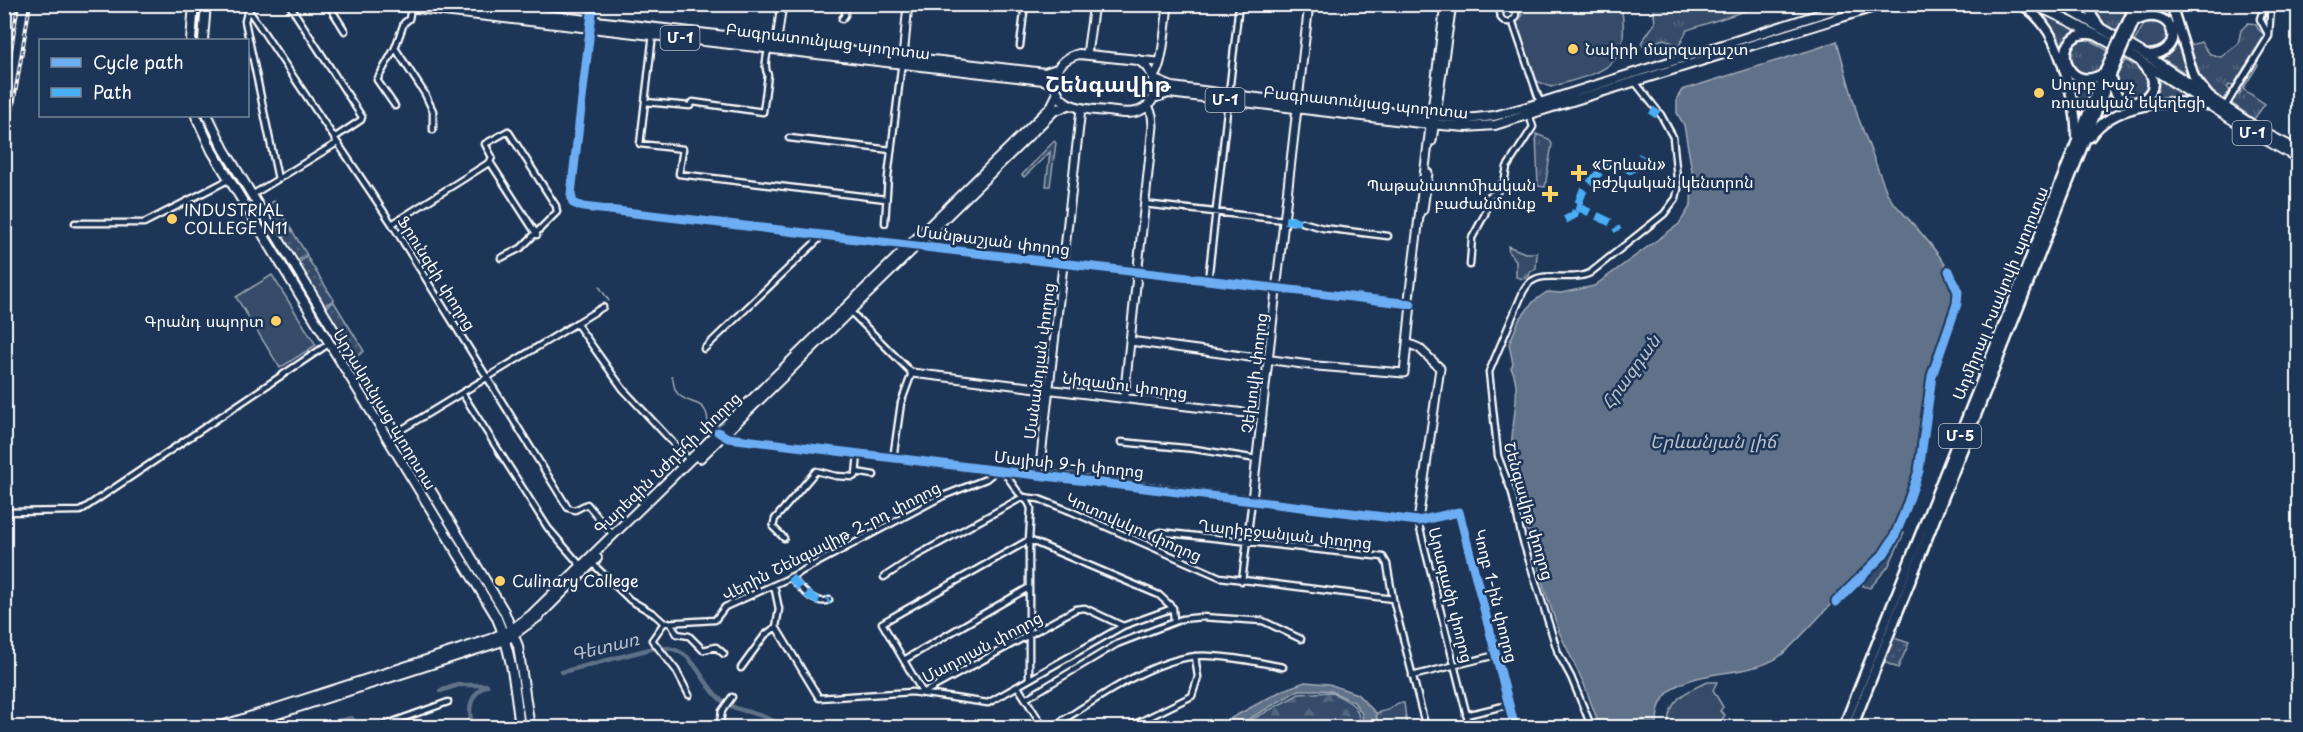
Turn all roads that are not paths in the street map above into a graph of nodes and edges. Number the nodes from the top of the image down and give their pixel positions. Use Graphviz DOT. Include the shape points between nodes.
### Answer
graph roads {
  1 [pos="194,4"];
  2 [pos="206,4"];
  3 [pos="289,4"];
  4 [pos="328,4"];
  5 [pos="382,4"];
  6 [pos="450,4"];
  7 [pos="593,4"];
  8 [pos="782,4"];
  9 [pos="846,4"];
  10 [pos="908,4"];
  11 [pos="1025,4"];
  12 [pos="1094,4"];
  13 [pos="1167,4"];
  14 [pos="1239,4"];
  15 [pos="1310,4"];
  16 [pos="1445,4"];
  17 [pos="1452,4"];
  18 [pos="1852,4"];
  19 [pos="1884,4"];
  20 [pos="2021,4"];
  21 [pos="2031,4"];
  22 [pos="2060,4"];
  23 [pos="2090,4"];
  24 [pos="2130,4"];
  25 [pos="2136,4"];
  26 [pos="2143,4"];
  27 [pos="2171,4"];
  28 [pos="2265,4"];
  29 [pos="2271,4"];
  30 [pos="1510,5"];
  31 [pos="248,7"];
  32 [pos="411,8"];
  33 [pos="1820,15"];
  34 [pos="842,19"];
  35 [pos="1512,20"];
  36 [pos="2131,22"];
  37 [pos="1822,23"];
  38 [pos="591,24"];
  39 [pos="345,31"];
  40 [pos="2098,31"];
  41 [pos="654,34"];
  42 [pos="2269,36"];
  43 [pos="191,39"];
  44 [pos="203,39"];
  45 [pos="248,39"];
  46 [pos="249,44"];
  47 [pos="772,45"];
  48 [pos="1020,46"];
  49 [pos="395,48"];
  50 [pos="1087,54"];
  51 [pos="2145,55"];
  52 [pos="1138,60"];
  53 [pos="902,61"];
  54 [pos="1158,62"];
  55 [pos="2142,64"];
  56 [pos="1057,69"];
  57 [pos="1655,71"];
  58 [pos="2107,74"];
  59 [pos="1154,78"];
  60 [pos="1635,82"];
  61 [pos="1057,89"];
  62 [pos="1228,97"];
  63 [pos="1153,98"];
  64 [pos="2209,101"];
  65 [pos="645,102"];
  66 [pos="1540,102"];
  67 [pos="1298,103"];
  68 [pos="1068,105"];
  69 [pos="1148,105"];
  70 [pos="395,106"];
  71 [pos="2225,107"];
  72 [pos="1081,108"];
  73 [pos="1528,111"];
  74 [pos="1137,112"];
  75 [pos="196,117"];
  76 [pos="208,117"];
  77 [pos="1153,118"];
  78 [pos="1432,120"];
  79 [pos="433,130"];
  80 [pos="789,138"];
  81 [pos="335,140"];
  82 [pos="2078,147"];
  83 [pos="891,150"];
  84 [pos="2298,150"];
  85 [pos="2298,158"];
  86 [pos="490,162"];
  87 [pos="240,174"];
  88 [pos="230,179"];
  89 [pos="278,179"];
  90 [pos="252,195"];
  91 [pos="886,199"];
  92 [pos="1144,204"];
  93 [pos="1215,212"];
  94 [pos="1285,220"];
  95 [pos="1293,221"];
  96 [pos="1302,222"];
  97 [pos="75,223"];
  98 [pos="885,223"];
  99 [pos="392,224"];
  100 [pos="537,234"];
  101 [pos="822,236"];
  102 [pos="1388,236"];
  103 [pos="913,245"];
  104 [pos="501,258"];
  105 [pos="1064,264"];
  106 [pos="1470,265"];
  107 [pos="1137,272"];
  108 [pos="1208,280"];
  109 [pos="1277,289"];
  110 [pos="1411,304"];
  111 [pos="603,307"];
  112 [pos="850,311"];
  113 [pos="576,323"];
  114 [pos="339,338"];
  115 [pos="1130,341"];
  116 [pos="330,343"];
  117 [pos="1407,343"];
  118 [pos="704,349"];
  119 [pos="1269,360"];
  120 [pos="912,373"];
  121 [pos="488,377"];
  122 [pos="1049,390"];
  123 [pos="462,393"];
  124 [pos="1124,398"];
  125 [pos="1262,415"];
  126 [pos="396,433"];
  127 [pos="720,434"];
  128 [pos="1120,442"];
  129 [pos="858,454"];
  130 [pos="893,459"];
  131 [pos="1257,459"];
  132 [pos="690,461"];
  133 [pos="991,470"];
  134 [pos="856,472"];
  135 [pos="1004,472"];
  136 [pos="1039,474"];
  137 [pos="874,475"];
  138 [pos="1023,497"];
  139 [pos="1252,500"];
  140 [pos="442,509"];
  141 [pos="4,512"];
  142 [pos="435,515"];
  143 [pos="1418,521"];
  144 [pos="451,523"];
  145 [pos="442,528"];
  146 [pos="613,535"];
  147 [pos="1154,535"];
  148 [pos="784,538"];
  149 [pos="1029,540"];
  150 [pos="1247,542"];
  151 [pos="592,563"];
  152 [pos="582,566"];
  153 [pos="790,577"];
  154 [pos="884,577"];
  155 [pos="1242,581"];
  156 [pos="774,585"];
  157 [pos="1028,588"];
  158 [pos="1393,599"];
  159 [pos="829,600"];
  160 [pos="1173,608"];
  161 [pos="1174,621"];
  162 [pos="664,623"];
  163 [pos="671,624"];
  164 [pos="1123,626"];
  165 [pos="776,627"];
  166 [pos="513,632"];
  167 [pos="1028,636"];
  168 [pos="505,637"];
  169 [pos="1301,639"];
  170 [pos="724,654"];
  171 [pos="1196,655"];
  172 [pos="1496,655"];
  173 [pos="904,660"];
  174 [pos="1454,666"];
  175 [pos="1283,667"];
  176 [pos="741,668"];
  177 [pos="1412,676"];
  178 [pos="1029,679"];
  179 [pos="1018,687"];
  180 [pos="923,693"];
  181 [pos="689,695"];
  182 [pos="732,698"];
  183 [pos="1027,698"];
  184 [pos="448,702"];
  185 [pos="1508,705"];
  186 [pos="1466,715"];
  187 [pos="238,725"];
  188 [pos="394,725"];
  189 [pos="215,728"];
  190 [pos="376,728"];
  191 [pos="520,728"];
  192 [pos="530,728"];
  193 [pos="718,728"];
  194 [pos="1044,728"];
  195 [pos="1051,728"];
  196 [pos="1127,728"];
  197 [pos="1426,728"];
  198 [pos="1470,728"];
  199 [pos="1515,728"];
  200 [pos="1592,728"];
  201 [pos="1844,728"];
  202 [pos="1852,728"];
  1 -- 43 [label="main road"];
  2 -- 44 [label="main road"];
  3 -- 81 [label="street" via="362,117"];
  4 -- 39 [label="street"];
  5 -- 32 [label="main road, Բագրատունյաց պողոտա / Մ-1"];
  6 -- 38 [label="main road, Բագրատունյաց պողոտա / Մ-1"];
  7 -- 38 [label="street"];
  8 -- 47 [label="street"];
  9 -- 34 [label="street"];
  10 -- 53 [label="street"];
  11 -- 48 [label="street"];
  12 -- 50 [label="street"];
  13 -- 54 [label="street"];
  14 -- 62 [label="street"];
  15 -- 67 [label="street, Չեխովի փողոց"];
  16 -- 78 [label="street"];
  17 -- 78 [label="street"];
  18 -- 33 [label="main road, Բագրատունյաց պողոտա / Մ-1"];
  19 -- 37 [label="main road, Բագրատունյաց պողոտա / Մ-1"];
  20 -- 82 [label="highway" via="2037,17 2053,41 2075,109"];
  21 -- 40 [label="main road, Մ-1"];
  22 -- 40 [label="main road, Մ-1"];
  23 -- 40 [label="highway"];
  24 -- 36 [label="highway"];
  25 -- 36 [label="highway, Ադմիրալ Իսակովի պողոտա / Մ-5"];
  26 -- 36 [label="highway, Ադմիրալ Իսակովի պողոտա / Մ-5"];
  27 -- 64 [label="highway" via="2194,76"];
  28 -- 42 [label="street" via="2260,19"];
  29 -- 42 [label="street"];
  30 -- 35 [label="street" via="1515,11"];
  30 -- 35 [label="street" via="1500,15 1505,21"];
  31 -- 45 [label="street" via="244,21"];
  31 -- 81 [label="street, Ֆրունզեի փողոց"];
  32 -- 38 [label="main road, Բագրատունյաց պողոտա / Մ-1"];
  32 -- 49 [label="street"];
  33 -- 37 [label="main road"];
  33 -- 57 [label="main road, Բագրատունյաց պողոտա / Մ-1"];
  35 -- 66 [label="street"];
  36 -- 51 [label="highway" via="2154,13 2165,18 2172,28 2172,40 2166,49"];
  36 -- 58 [label="highway, Ադմիրալ Իսակովի պողոտա / Մ-5, bridge"];
  37 -- 57 [label="main road, Բագրատունյաց պողոտա / Մ-1"];
  38 -- 41 [label="main road, Բագրատունյաց պողոտա / Մ-1"];
  38 -- 47 [label="main road, Բագրատունյաց պողոտա / Մ-1"];
  38 -- 101 [label="street, Մանթաշյան փողոց" via="573,203 653,217"];
  40 -- 51 [label="main road, Մ-1"];
  40 -- 55 [label="main road, Մ-1"];
  40 -- 58 [label="highway" via="2073,38 2065,60 2079,77"];
  41 -- 47 [label="main road, Բագրատունյաց պողոտա / Մ-1"];
  41 -- 65 [label="street"];
  42 -- 71 [label="street"];
  46 -- 89 [label="street"];
  47 -- 53 [label="main road, Բագրատունյաց պողոտա / Մ-1"];
  47 -- 65 [label="street" via="767,55 763,112 693,102 690,106"];
  49 -- 70 [label="street" via="377,80"];
  49 -- 79 [label="street" via="433,111"];
  50 -- 52 [label="main road"];
  50 -- 56 [label="main road" via="1073,56"];
  51 -- 64 [label="main road, Մ-1"];
  52 -- 54 [label="street"];
  52 -- 59 [label="main road"];
  53 -- 56 [label="main road, Բագրատունյաց պողոտա / Մ-1" via="1045,73"];
  53 -- 61 [label="main road, Բագրատունյաց պողոտա / Մ-1" via="1044,80"];
  53 -- 83 [label="street"];
  54 -- 59 [label="street"];
  55 -- 58 [label="highway" via="2153,82 2149,93 2138,102 2120,99"];
  55 -- 64 [label="main road, Մ-1"];
  56 -- 61 [label="main road"];
  57 -- 60 [label="main road, Բագրատունյաց պողոտա / Մ-1"];
  57 -- 66 [label="main road, Բագրատունյաց պողոտա / Մ-1"];
  58 -- 82 [label="highway, Ադմիրալ Իսակովի պողոտա / Մ-5"];
  59 -- 62 [label="main road, Բագրատունյաց պողոտա / Մ-1" via="1172,87"];
  59 -- 63 [label="main road"];
  60 -- 73 [label="main road, Բագրատունյաց պողոտա / Մ-1"];
  60 -- 200 [label="street, Շենգավիթ փողոց" via="1673,137 1676,198 1664,214 1590,273 1531,281 1489,372 1498,456 1558,653"];
  61 -- 68 [label="main road"];
  61 -- 103 [label="main road, Գարեգին Նժդեհի փողոց" via="1051,107"];
  62 -- 63 [label="main road, Բագրատունյաց պողոտա / Մ-1" via="1169,93"];
  62 -- 67 [label="main road, Բագրատունյաց պողոտա / Մ-1"];
  62 -- 93 [label="street"];
  63 -- 69 [label="main road"];
  64 -- 71 [label="main road, Մ-1"];
  64 -- 82 [label="highway" via="2170,102 2118,114 2097,127"];
  64 -- 85 [label="main road, Մ-1" via="2261,138"];
  65 -- 91 [label="street" via="640,144 683,148 680,174"];
  66 -- 73 [label="main road, Բագրատունյաց պողոտա / Մ-1"];
  67 -- 78 [label="main road, Բագրատունյաց պողոտա / Մ-1"];
  67 -- 94 [label="street, Չեխովի փողոց"];
  68 -- 72 [label="main road"];
  68 -- 103 [label="main road, Գարեգին Նժդեհի փողոց" via="1054,111"];
  69 -- 74 [label="main road"];
  69 -- 77 [label="street"];
  71 -- 84 [label="main road, Մ-1"];
  72 -- 74 [label="main road"];
  72 -- 105 [label="street, Մանանդյան փողոց"];
  73 -- 78 [label="main road, Բագրատունյաց պողոտա / Մ-1" via="1479,119"];
  73 -- 106 [label="street" via="1533,127 1507,167 1504,183 1488,197 1485,214 1473,238"];
  74 -- 77 [label="street"];
  75 -- 88 [label="main road, Արշակունյաց պողոտա"];
  76 -- 87 [label="main road, Արշակունյաց պողոտա"];
  77 -- 92 [label="street"];
  78 -- 110 [label="street"];
  80 -- 83 [label="street"];
  81 -- 89 [label="street"];
  81 -- 99 [label="street, Ֆրունզեի փողոց"];
  82 -- 201 [label="highway, Ադմիրալ Իսակովի պողոտա / Մ-5"];
  82 -- 202 [label="highway, Ադմիրալ Իսակովի պողոտա / Մ-5"];
  83 -- 91 [label="street"];
  86 -- 99 [label="street"];
  86 -- 100 [label="street"];
  86 -- 100 [label="street" via="492,157 485,144 509,132 556,206 557,212"];
  87 -- 88 [label="main road"];
  87 -- 90 [label="main road, Արշակունյաց պողոտա"];
  88 -- 97 [label="street" via="144,223"];
  88 -- 116 [label="main road, Արշակունյաց պողոտա"];
  89 -- 90 [label="street"];
  90 -- 114 [label="main road, Արշակունյաց պողոտա"];
  91 -- 98 [label="street"];
  92 -- 93 [label="street"];
  92 -- 107 [label="street"];
  93 -- 94 [label="street"];
  93 -- 108 [label="street"];
  94 -- 95 [label="street"];
  94 -- 109 [label="street, Չեխովի փողոց"];
  96 -- 102 [label="street"];
  99 -- 121 [label="street, Ֆրունզեի փողոց"];
  100 -- 104 [label="street"];
  101 -- 103 [label="street, Մանթաշյան փողոց"];
  101 -- 118 [label="street"];
  103 -- 105 [label="street, Մանթաշյան փողոց"];
  103 -- 112 [label="main road, Գարեգին Նժդեհի փողոց"];
  103 -- 127 [label="main road, Գարեգին Նժդեհի փողոց"];
  105 -- 107 [label="street, Մանթաշյան փողոց"];
  105 -- 122 [label="street, Մանանդյան փողոց"];
  107 -- 108 [label="street, Մանթաշյան փողոց"];
  107 -- 115 [label="street"];
  108 -- 109 [label="street, Մանթաշյան փողոց"];
  109 -- 110 [label="street, Մանթաշյան փողոց"];
  109 -- 119 [label="street, Չեխովի փողոց"];
  110 -- 117 [label="street"];
  111 -- 113 [label="street"];
  112 -- 120 [label="street"];
  112 -- 127 [label="main road, Գարեգին Նժդեհի փողոց"];
  113 -- 121 [label="street"];
  113 -- 132 [label="street" via="623,389"];
  114 -- 116 [label="main road"];
  114 -- 126 [label="main road, Արշակունյաց պողոտա"];
  115 -- 119 [label="street"];
  115 -- 124 [label="street"];
  116 -- 141 [label="street" via="80,511"];
  116 -- 142 [label="main road, Արշակունյաց պողոտա"];
  117 -- 119 [label="street" via="1402,374"];
  117 -- 143 [label="street, Արագածի փողոց" via="1419,348 1440,368"];
  119 -- 125 [label="street, Չեխովի փողոց"];
  120 -- 122 [label="street, Նիզամու փողոց"];
  120 -- 130 [label="street" via="901,403"];
  121 -- 123 [label="street"];
  121 -- 146 [label="street, Ֆրունզեի փողոց" via="568,508 575,510 587,504"];
  122 -- 124 [label="street, Նիզամու փողոց"];
  122 -- 136 [label="street, Մանանդյան փողոց"];
  123 -- 126 [label="street"];
  123 -- 152 [label="street" via="548,528"];
  124 -- 125 [label="street, Նիզամու փողոց"];
  125 -- 131 [label="street, Չեխովի փողոց"];
  126 -- 140 [label="main road, Արշակունյաց պողոտա"];
  127 -- 129 [label="street, Մայիսի 9-ի փողոց"];
  127 -- 132 [label="main road, Գարեգին Նժդեհի փողոց"];
  127 -- 151 [label="main road, Գարեգին Նժդեհի փողոց"];
  128 -- 131 [label="street"];
  129 -- 130 [label="street, Մայիսի 9-ի փողոց"];
  129 -- 134 [label="street"];
  130 -- 133 [label="street, Մայիսի 9-ի փողոց"];
  131 -- 139 [label="street, Չեխովի փողոց"];
  132 -- 146 [label="main road, Գարեգին Նժդեհի փողոց"];
  133 -- 135 [label="street, Մայիսի 9-ի փողոց"];
  133 -- 153 [label="street, Վերին Շենգավիթ 2-րդ փողոց" via="986,479 943,496"];
  134 -- 137 [label="street"];
  134 -- 148 [label="street" via="853,477 816,471 775,519 773,527"];
  135 -- 136 [label="street, Մայիսի 9-ի փողոց"];
  135 -- 138 [label="street"];
  136 -- 139 [label="street, Մայիսի 9-ի փողոց"];
  138 -- 149 [label="street" via="1031,508"];
  138 -- 154 [label="street"];
  138 -- 155 [label="street, Կոտովսկու փողոց" via="1070,511 1214,575"];
  139 -- 143 [label="street, Մայիսի 9-ի փողոց"];
  139 -- 150 [label="street, Չեխովի փողոց"];
  140 -- 142 [label="main road" via="442,517"];
  140 -- 144 [label="main road, Արշակունյաց պողոտա"];
  142 -- 145 [label="main road, Արշակունյաց պողոտա"];
  143 -- 172 [label="street, Կողբ 1-ին փողոց" via="1459,512"];
  143 -- 174 [label="street, Արագածի փողոց"];
  144 -- 145 [label="main road" via="445,522"];
  144 -- 166 [label="main road, Արշակունյաց պողոտա"];
  145 -- 168 [label="main road, Արշակունյաց պողոտա"];
  146 -- 152 [label="main road, Գարեգին Նժդեհի փողոց"];
  147 -- 150 [label="street, Ղարիբջանյան փողոց" via="1160,532"];
  149 -- 157 [label="street"];
  149 -- 160 [label="street" via="1159,595"];
  149 -- 173 [label="street" via="883,621"];
  150 -- 155 [label="street, Չեխովի փողոց"];
  150 -- 158 [label="street, Ղարիբջանյան փողոց" via="1383,557"];
  151 -- 162 [label="street, Վերին Շենգավիթ 2-րդ փողոց" via="630,600"];
  151 -- 166 [label="main road, Գարեգին Նժդեհի փողոց" via="538,617"];
  152 -- 166 [label="main road, Գարեգին Նժդեհի փողոց"];
  153 -- 156 [label="street, Վերին Շենգավիթ 2-րդ փողոց"];
  153 -- 159 [label="street" via="816,601"];
  155 -- 158 [label="street, Կոտովսկու փողոց"];
  156 -- 163 [label="street, Վերին Շենգավիթ 2-րդ փողոց" via="725,607 715,620"];
  156 -- 165 [label="street" via="779,609"];
  157 -- 167 [label="street"];
  157 -- 173 [label="street"];
  158 -- 177 [label="street, Ղարիբջանյան փողոց"];
  160 -- 161 [label="street"];
  160 -- 164 [label="street"];
  161 -- 169 [label="street" via="1202,617 1263,621"];
  161 -- 183 [label="street" via="1117,644"];
  162 -- 163 [label="street, Վերին Շենգավիթ 2-րդ փողոց"];
  162 -- 181 [label="street" via="652,640 676,670"];
  163 -- 170 [label="street" via="677,634 690,636 703,650 716,647"];
  164 -- 167 [label="street, Մադոյան փողոց" via="1082,608"];
  164 -- 178 [label="street"];
  165 -- 176 [label="street" via="765,635"];
  165 -- 180 [label="street, Մադոյան փողոց" via="819,698"];
  166 -- 168 [label="main road, Գարեգին Նժդեհի փողոց"];
  166 -- 192 [label="main road, Արշակունյաց պողոտա"];
  167 -- 178 [label="street"];
  167 -- 180 [label="street, Մադոյան փողոց"];
  168 -- 187 [label="main road, Գարեգին Նժդեհի փողոց"];
  168 -- 191 [label="main road, Արշակունյաց պողոտա"];
  171 -- 175 [label="street"];
  171 -- 195 [label="street" via="1129,679"];
  171 -- 196 [label="street" via="1198,677 1191,696"];
  172 -- 174 [label="street"];
  172 -- 185 [label="street, Կողբ 1-ին փողոց"];
  173 -- 180 [label="street"];
  174 -- 177 [label="street"];
  174 -- 186 [label="street, Արագածի փողոց"];
  177 -- 197 [label="street, Ղարիբջանյան փողոց"];
  178 -- 179 [label="street"];
  179 -- 180 [label="street" via="988,703"];
  179 -- 183 [label="street"];
  182 -- 193 [label="street" via="722,711"];
  183 -- 194 [label="street"];
  184 -- 188 [label="street"];
  185 -- 186 [label="street"];
  185 -- 199 [label="street, Կողբ 1-ին փողոց"];
  186 -- 198 [label="street, Արագածի փողոց"];
  187 -- 189 [label="main road, Գարեգին Նժդեհի փողոց"];
  188 -- 190 [label="street"];
}
